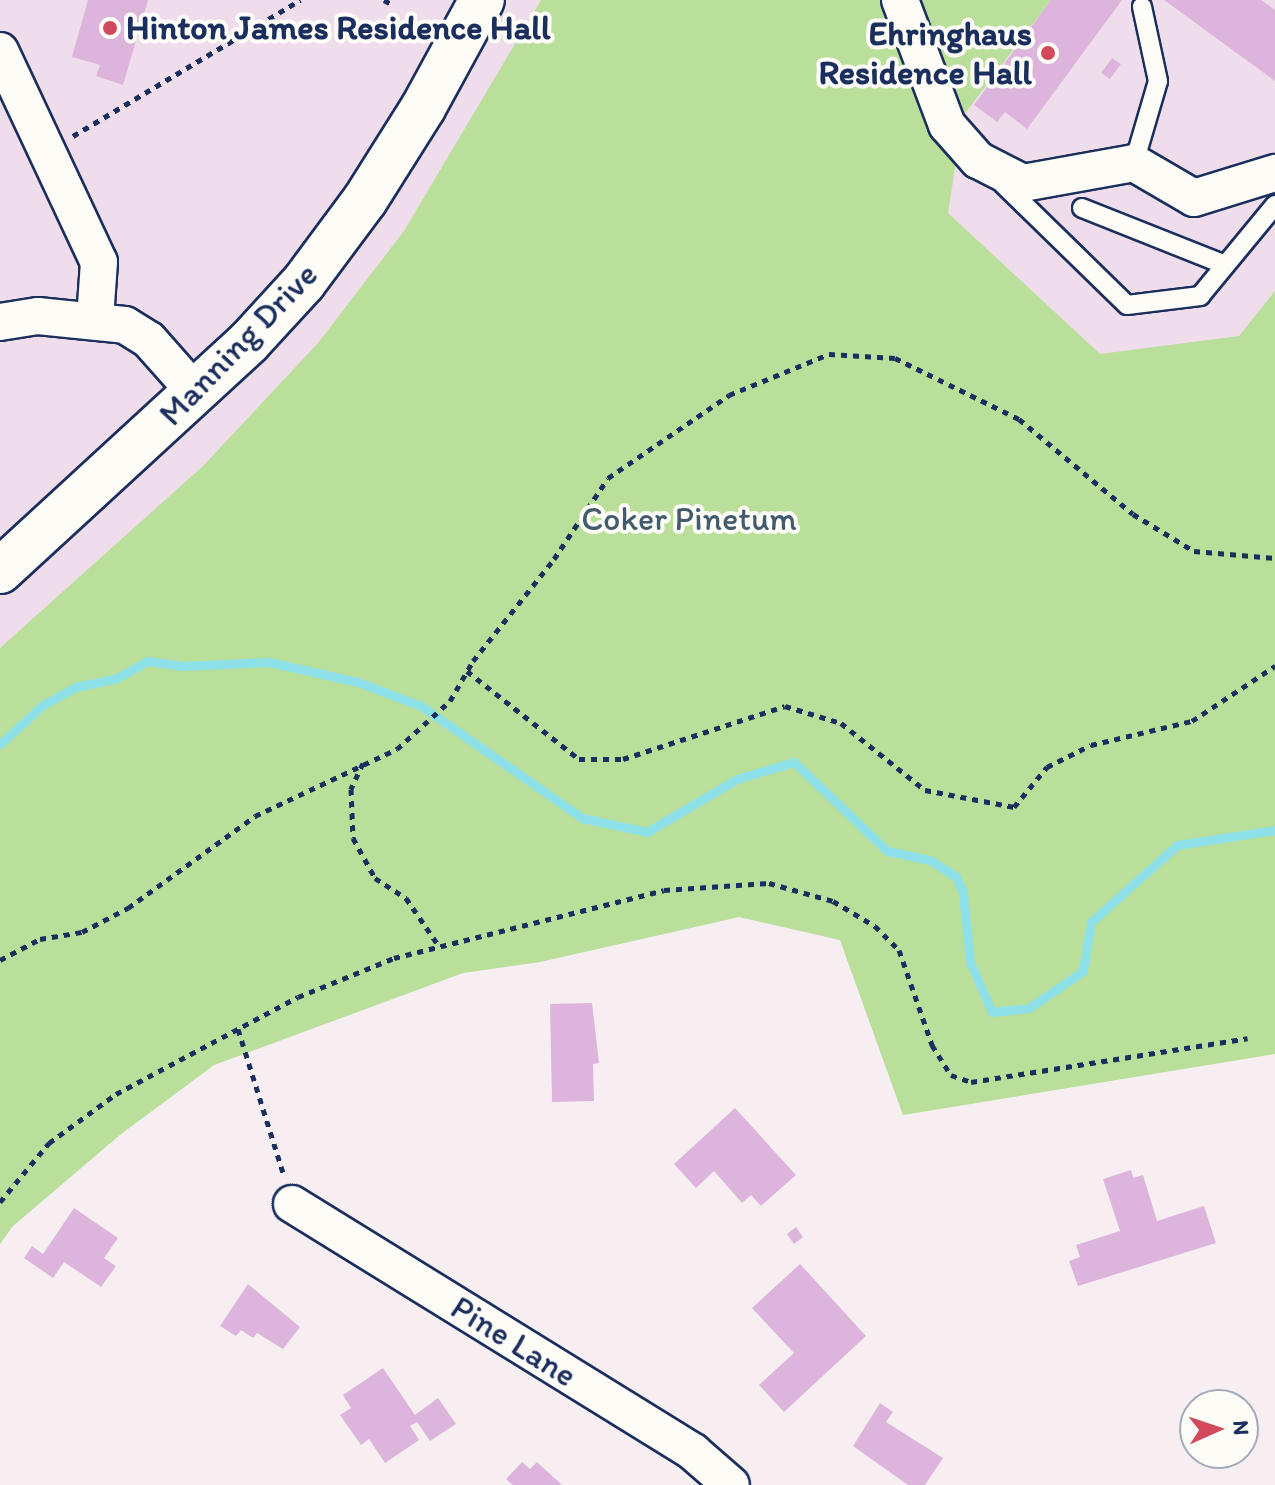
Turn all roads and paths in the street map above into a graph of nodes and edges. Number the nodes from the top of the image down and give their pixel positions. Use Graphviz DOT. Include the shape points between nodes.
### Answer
graph roads {
  1 [pos="300,0"];
  2 [pos="384,0"];
  3 [pos="482,0"];
  4 [pos="900,0"];
  5 [pos="393,5"];
  6 [pos="1142,7"];
  7 [pos="0,51"];
  8 [pos="48,151"];
  9 [pos="978,160"];
  10 [pos="1134,163"];
  11 [pos="1275,173"];
  12 [pos="1275,205"];
  13 [pos="1082,208"];
  14 [pos="1225,265"];
  15 [pos="95,319"];
  16 [pos="0,322"];
  17 [pos="195,392"];
  18 [pos="1275,558"];
  19 [pos="0,571"];
  20 [pos="1275,666"];
  21 [pos="467,671"];
  22 [pos="363,762"];
  23 [pos="439,946"];
  24 [pos="0,960"];
  25 [pos="238,1029"];
  26 [pos="1248,1038"];
  27 [pos="0,1202"];
  28 [pos="292,1204"];
  29 [pos="731,1485"];
  1 -- 8 [label="path"];
  2 -- 5 [label="path"];
  3 -- 17 [label="street, Manning Drive" via="365,200 304,282"];
  4 -- 9 [label="street" via="947,125"];
  6 -- 10 [label="lane" via="1158,81"];
  7 -- 8 [label="street"];
  8 -- 15 [label="street" via="99,262"];
  9 -- 10 [label="street" via="1023,183"];
  9 -- 14 [label="lane" via="1127,305 1200,296"];
  10 -- 11 [label="street" via="1194,198"];
  12 -- 14 [label="lane"];
  13 -- 14 [label="lane"];
  15 -- 16 [label="street" via="38,316"];
  15 -- 17 [label="street" via="125,325 149,340"];
  17 -- 19 [label="street, Manning Drive"];
  18 -- 21 [label="path" via="1194,551 1133,514 1019,419 895,358 829,354 729,395 608,478"];
  20 -- 21 [label="path" via="1192,721 1091,745 1047,767 1014,807 925,790 841,723 785,706 623,759 579,759"];
  21 -- 22 [label="path" via="450,701 397,749"];
  22 -- 23 [label="path" via="351,789 353,838 375,878 406,898"];
  22 -- 24 [label="path" via="255,816 128,908 82,932 40,939"];
  23 -- 25 [label="path" via="298,997"];
  23 -- 26 [label="path" via="664,890 769,883 833,901 875,926 899,950 938,1055 951,1075 971,1082"];
  25 -- 27 [label="path" via="116,1094 49,1143"];
  25 -- 28 [label="path"];
  28 -- 29 [label="street, Pine Lane" via="693,1452"];
}
